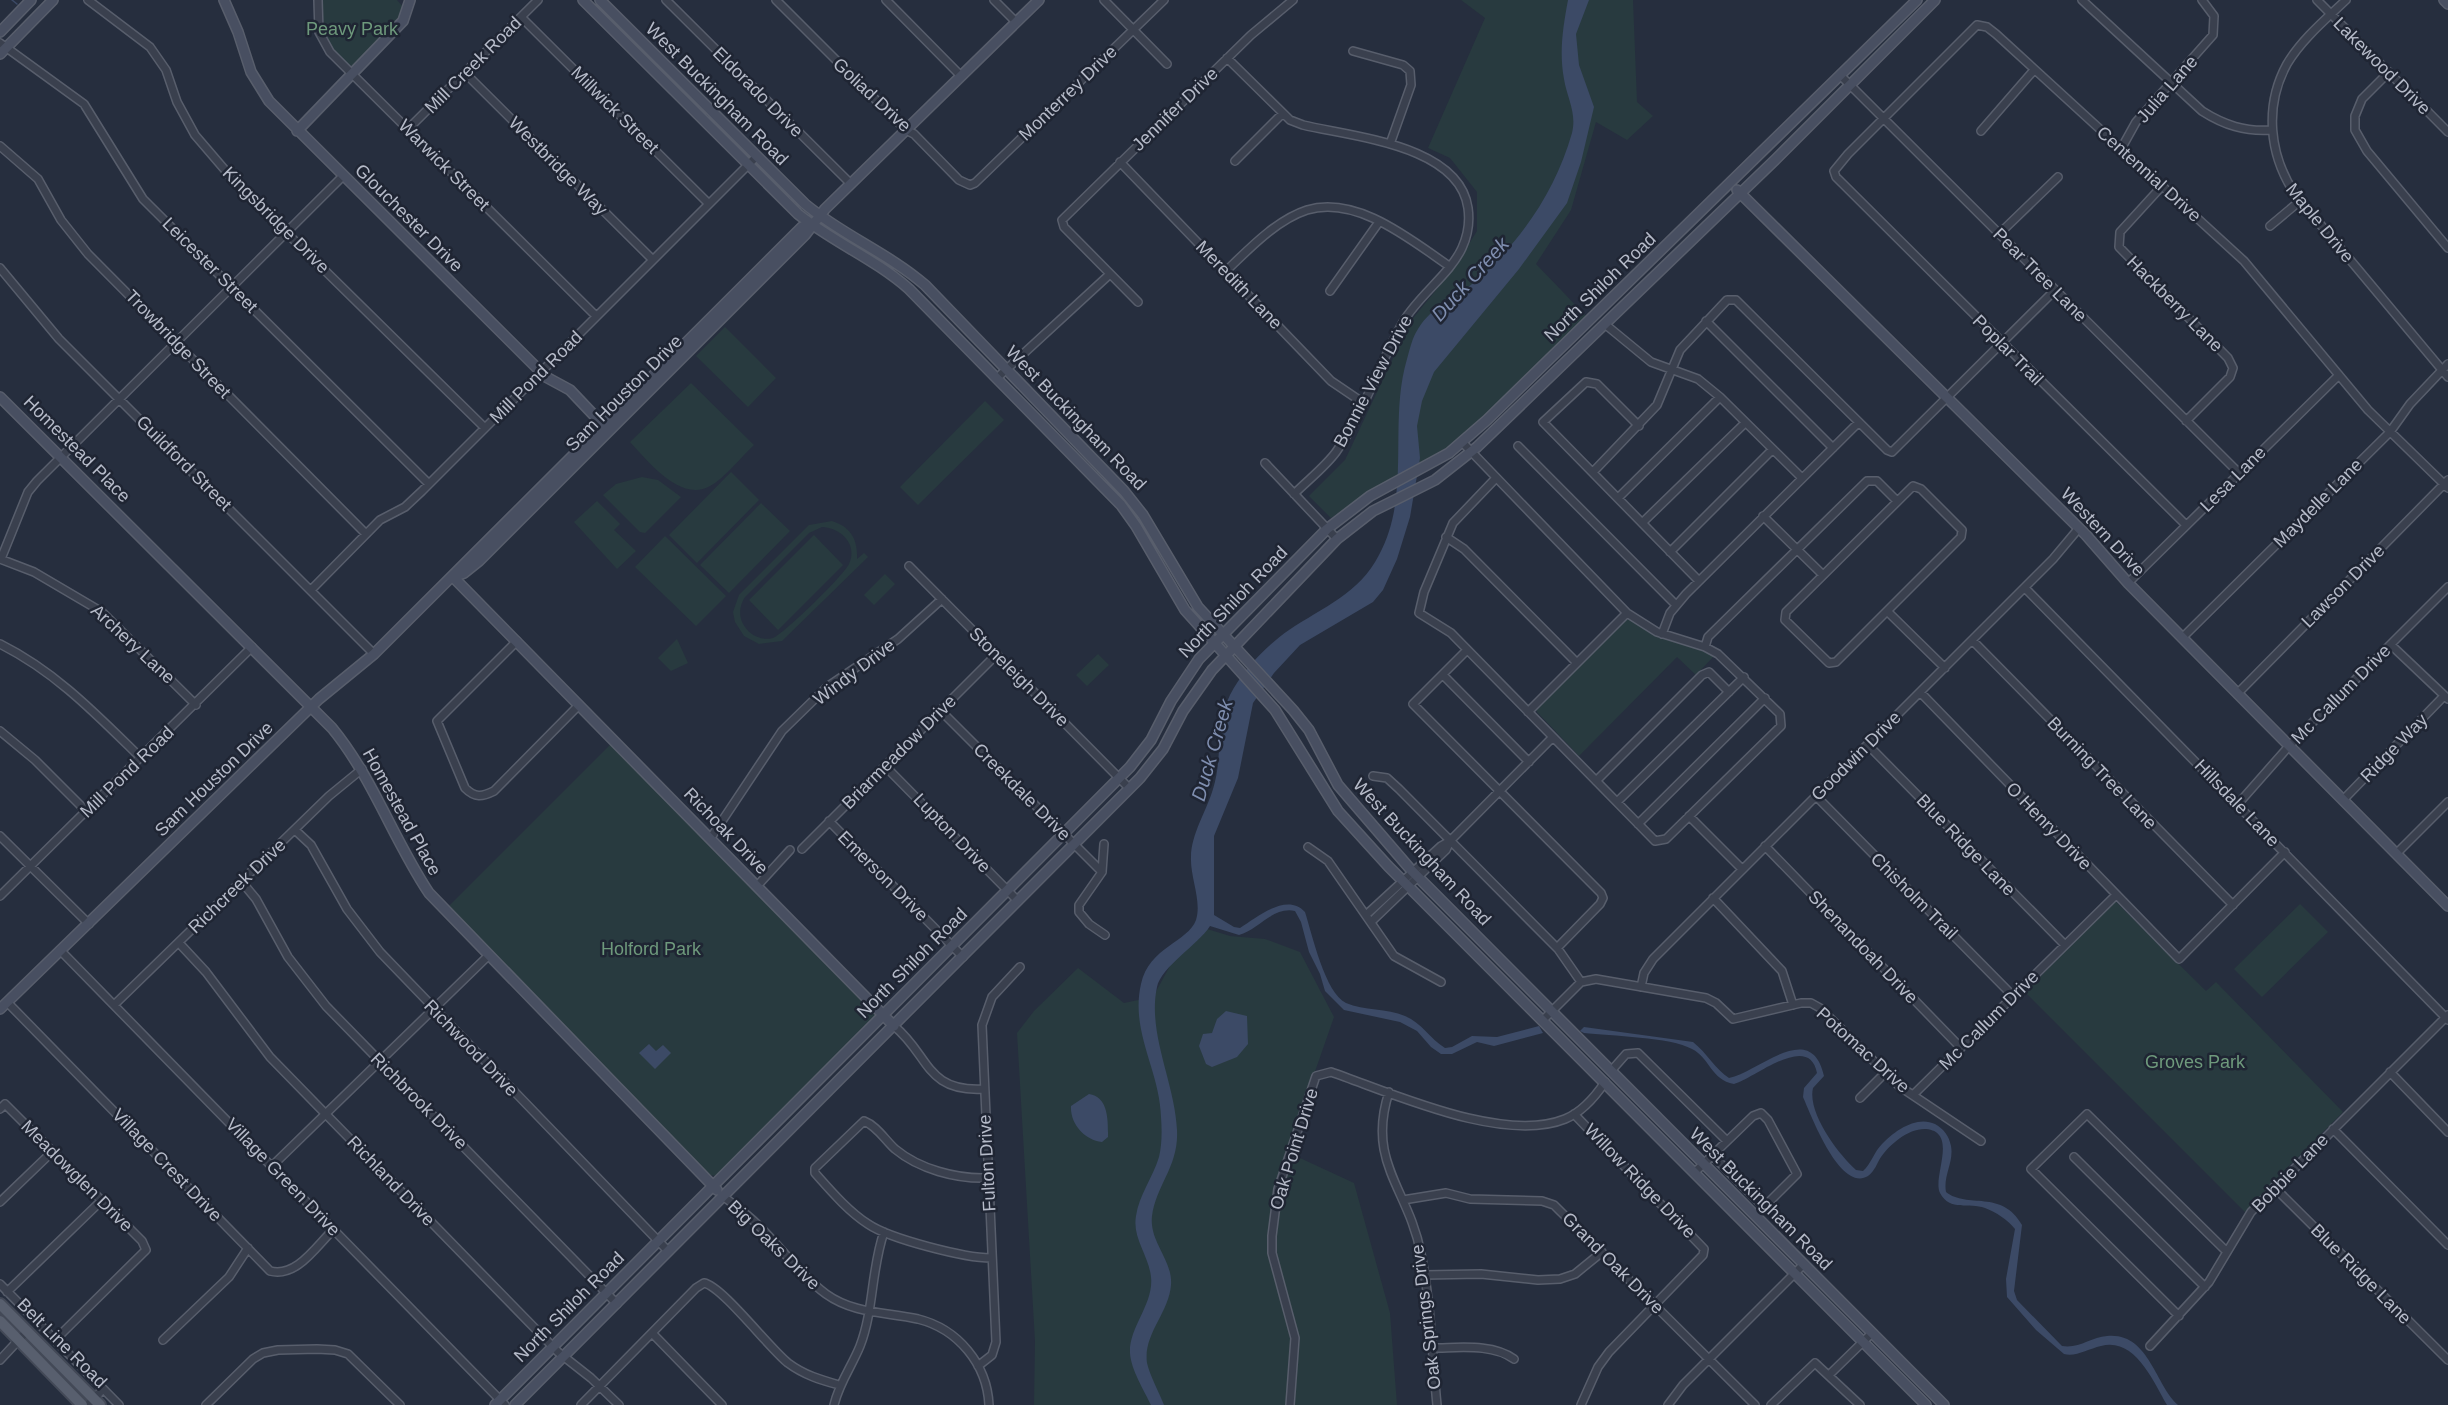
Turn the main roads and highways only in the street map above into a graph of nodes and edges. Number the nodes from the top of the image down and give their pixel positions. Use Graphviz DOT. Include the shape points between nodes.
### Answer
graph roads {
  1 [pos="32,0"];
  2 [pos="53,0"];
  3 [pos="224,0"];
  4 [pos="410,0"];
  5 [pos="583,0"];
  6 [pos="600,0"];
  7 [pos="1040,0"];
  8 [pos="1917,0"];
  9 [pos="1935,0"];
  10 [pos="2444,0"];
  11 [pos="2448,4"];
  12 [pos="0,32"];
  13 [pos="2,48"];
  14 [pos="297,131"];
  15 [pos="1731,184"];
  16 [pos="1741,193"];
  17 [pos="819,215"];
  18 [pos="1696,218"];
  19 [pos="811,224"];
  20 [pos="1705,228"];
  21 [pos="883,253"];
  22 [pos="875,262"];
  23 [pos="940,300"];
  24 [pos="931,309"];
  25 [pos="1596,314"];
  26 [pos="1606,325"];
  27 [pos="0,397"];
  28 [pos="606,428"];
  29 [pos="1090,455"];
  30 [pos="1082,464"];
  31 [pos="1426,468"];
  32 [pos="1435,480"];
  33 [pos="1168,558"];
  34 [pos="1157,563"];
  35 [pos="453,577"];
  36 [pos="1221,634"];
  37 [pos="1214,643"];
  38 [pos="1233,646"];
  39 [pos="1225,655"];
  40 [pos="312,706"];
  41 [pos="2448,906"];
  42 [pos="0,1009"];
  43 [pos="883,1015"];
  44 [pos="894,1026"];
  45 [pos="1611,1071"];
  46 [pos="1605,1082"];
  47 [pos="808,1090"];
  48 [pos="818,1100"];
  49 [pos="713,1185"];
  50 [pos="723,1196"];
  51 [pos="0,1304"];
  52 [pos="0,1321"];
  53 [pos="94,1403"];
  54 [pos="500,1403"];
  55 [pos="82,1405"];
  56 [pos="515,1405"];
  57 [pos="1926,1405"];
  58 [pos="1944,1405"];
  1 -- 12 [label="main road"];
  2 -- 13 [label="main road"];
  3 -- 14 [label="main road, Glouchester Drive" via="250,72 269,101"];
  4 -- 14 [label="main road" via="402,21"];
  5 -- 19 [label="main road, West Buckingham Road"];
  6 -- 17 [label="main road, West Buckingham Road"];
  7 -- 17 [label="main road, Sam Houston Drive"];
  8 -- 15 [label="main road, North Shiloh Road"];
  9 -- 16 [label="main road, North Shiloh Road"];
  10 -- 11 [label="main road"];
  14 -- 28 [label="main road, Glouchester Drive" via="541,371 570,390"];
  15 -- 16 [label="main road, Western Drive"];
  15 -- 18 [label="main road, North Shiloh Road"];
  16 -- 20 [label="main road, North Shiloh Road"];
  16 -- 41 [label="main road, Western Drive" via="2079,528 2128,583"];
  17 -- 19 [label="main road, Sam Houston Drive"];
  17 -- 21 [label="main road, West Buckingham Road"];
  18 -- 20 [label="main road"];
  18 -- 25 [label="main road, North Shiloh Road"];
  19 -- 22 [label="main road, West Buckingham Road"];
  19 -- 28 [label="main road, Sam Houston Drive" via="802,227"];
  20 -- 26 [label="main road, North Shiloh Road"];
  21 -- 22 [label="main road"];
  21 -- 23 [label="main road, West Buckingham Road"];
  22 -- 24 [label="main road, West Buckingham Road"];
  23 -- 24 [label="main road"];
  23 -- 29 [label="main road, West Buckingham Road"];
  24 -- 30 [label="main road, West Buckingham Road"];
  25 -- 26 [label="main road"];
  25 -- 31 [label="main road, North Shiloh Road" via="1462,442"];
  26 -- 32 [label="main road, North Shiloh Road" via="1471,452"];
  27 -- 40 [label="main road, Homestead Place"];
  28 -- 35 [label="main road, Sam Houston Drive"];
  29 -- 30 [label="main road"];
  29 -- 33 [label="main road, West Buckingham Road" via="1134,502"];
  30 -- 34 [label="main road, West Buckingham Road" via="1121,505"];
  31 -- 32 [label="main road"];
  31 -- 36 [label="main road, North Shiloh Road" via="1370,496 1327,529"];
  32 -- 38 [label="main road, North Shiloh Road" via="1379,508 1337,539"];
  33 -- 34 [label="main road"];
  33 -- 36 [label="main road, West Buckingham Road" via="1198,607"];
  34 -- 37 [label="main road, West Buckingham Road" via="1180,602"];
  35 -- 40 [label="main road, Sam Houston Drive" via="374,654"];
  35 -- 43 [label="main road, Richoak Drive"];
  36 -- 37 [label="main road, North Shiloh Road"];
  36 -- 38 [label="main road, West Buckingham Road"];
  37 -- 39 [label="main road, West Buckingham Road"];
  37 -- 43 [label="main road, North Shiloh Road" via="1190,671 1142,753"];
  38 -- 39 [label="main road, North Shiloh Road"];
  38 -- 45 [label="main road, West Buckingham Road" via="1309,730 1338,785 1415,875"];
  39 -- 44 [label="main road, North Shiloh Road" via="1203,681 1152,763"];
  39 -- 46 [label="main road, West Buckingham Road" via="1292,732 1338,811"];
  40 -- 42 [label="main road, Sam Houston Drive"];
  40 -- 49 [label="main road, Homestead Place" via="362,769 407,859 429,893"];
  43 -- 44 [label="main road, Richoak Drive"];
  43 -- 47 [label="main road, North Shiloh Road"];
  44 -- 48 [label="main road, North Shiloh Road"];
  45 -- 46 [label="main road"];
  45 -- 58 [label="main road, West Buckingham Road"];
  46 -- 57 [label="main road, West Buckingham Road"];
  47 -- 48 [label="main road"];
  47 -- 49 [label="main road, North Shiloh Road"];
  48 -- 50 [label="main road, North Shiloh Road"];
  49 -- 50 [label="main road, Homestead Place"];
  49 -- 54 [label="main road, North Shiloh Road"];
  50 -- 56 [label="main road, North Shiloh Road"];
  51 -- 53 [label="main road, Belt Line Road"];
  52 -- 55 [label="main road, Belt Line Road"];
}
